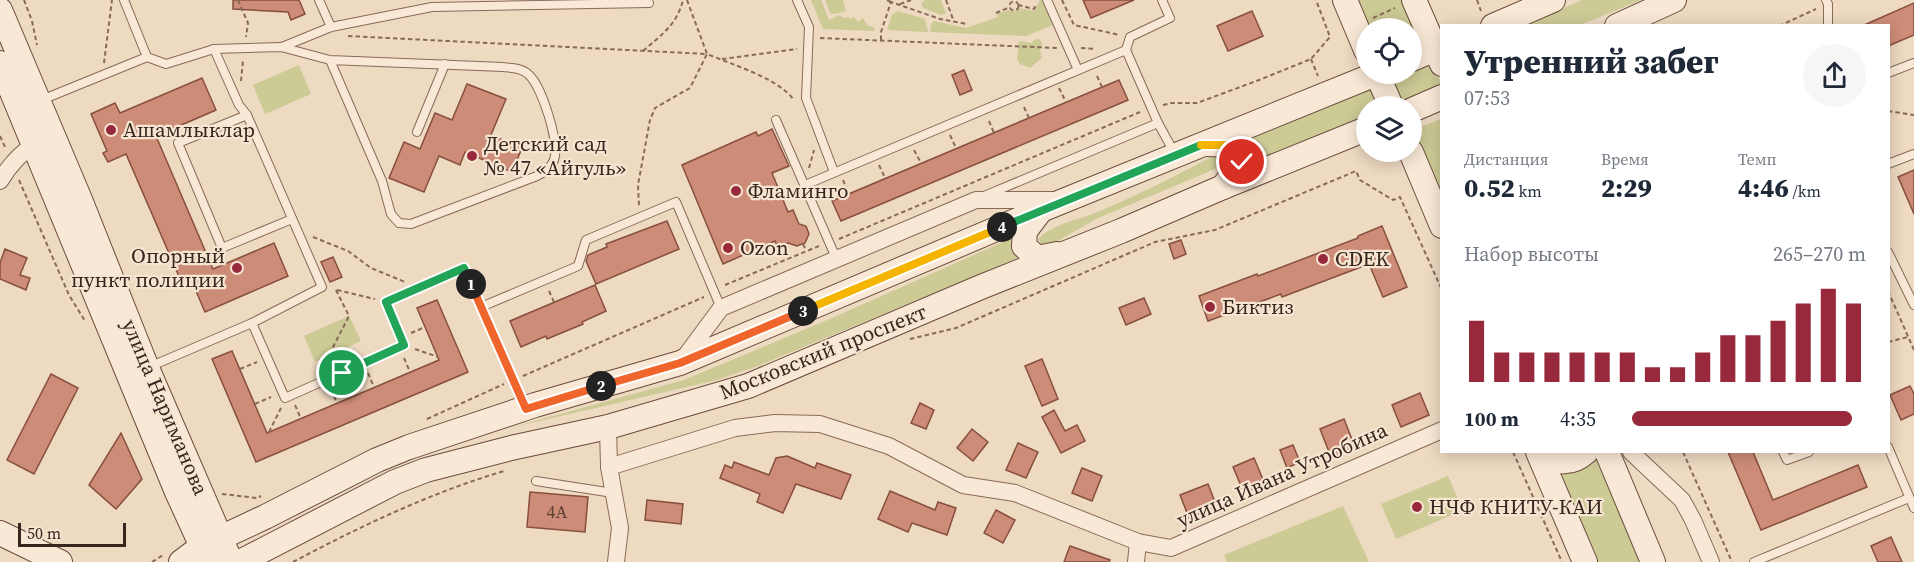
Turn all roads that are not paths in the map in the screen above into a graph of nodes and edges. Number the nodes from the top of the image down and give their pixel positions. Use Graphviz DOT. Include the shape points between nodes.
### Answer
graph roads {
  1 [pos="124,0"];
  2 [pos="319,0"];
  3 [pos="797,0"];
  4 [pos="1047,0"];
  5 [pos="1162,0"];
  6 [pos="1344,0"];
  7 [pos="1552,0"];
  8 [pos="1674,0"];
  9 [pos="1827,2"];
  10 [pos="649,3"];
  11 [pos="1408,3"];
  12 [pos="0,10"];
  13 [pos="1498,24"];
  14 [pos="1621,24"];
  15 [pos="1828,24"];
  16 [pos="331,27"];
  17 [pos="1356,27"];
  18 [pos="281,47"];
  19 [pos="214,49"];
  20 [pos="1126,50"];
  21 [pos="1439,53"];
  22 [pos="147,57"];
  23 [pos="1422,57"];
  24 [pos="330,60"];
  25 [pos="0,63"];
  26 [pos="1914,63"];
  27 [pos="445,64"];
  28 [pos="1078,70"];
  29 [pos="1890,72"];
  30 [pos="1356,82"];
  31 [pos="1440,98"];
  32 [pos="39,101"];
  33 [pos="1422,106"];
  34 [pos="247,115"];
  35 [pos="776,120"];
  36 [pos="1158,123"];
  37 [pos="417,132"];
  38 [pos="1356,133"];
  39 [pos="1205,144"];
  40 [pos="34,145"];
  41 [pos="1914,153"];
  42 [pos="1176,156"];
  43 [pos="1415,162"];
  44 [pos="1890,163"];
  45 [pos="834,172"];
  46 [pos="0,181"];
  47 [pos="805,185"];
  48 [pos="1223,187"];
  49 [pos="1072,199"];
  50 [pos="976,200"];
  51 [pos="1041,210"];
  52 [pos="292,219"];
  53 [pos="1440,221"];
  54 [pos="1074,250"];
  55 [pos="1890,256"];
  56 [pos="836,258"];
  57 [pos="1914,305"];
  58 [pos="482,307"];
  59 [pos="721,308"];
  60 [pos="252,323"];
  61 [pos="680,363"];
  62 [pos="147,368"];
  63 [pos="526,409"];
  64 [pos="608,427"];
  65 [pos="1440,430"];
  66 [pos="1890,452"];
  67 [pos="1538,453"];
  68 [pos="1544,453"];
  69 [pos="1584,453"];
  70 [pos="1607,453"];
  71 [pos="1632,453"];
  72 [pos="1784,453"];
  73 [pos="1806,453"];
  74 [pos="609,467"];
  75 [pos="536,481"];
  76 [pos="613,493"];
  77 [pos="1909,498"];
  78 [pos="1914,508"];
  79 [pos="0,533"];
  80 [pos="1138,542"];
  81 [pos="210,549"];
  82 [pos="60,562"];
  83 [pos="181,562"];
  84 [pos="232,562"];
  85 [pos="240,562"];
  86 [pos="616,562"];
  87 [pos="1136,562"];
  88 [pos="1585,562"];
  89 [pos="1653,562"];
  90 [pos="1711,562"];
  91 [pos="1754,562"];
  1 -- 22 [label="lane"];
  2 -- 16 [label="lane"];
  3 -- 45 [label="lane" via="809,27 806,98"];
  4 -- 28 [label="lane"];
  5 -- 20 [label="lane" via="1170,18 1130,37"];
  6 -- 17 [label="main road"];
  7 -- 13 [label="main road"];
  8 -- 14 [label="main road"];
  9 -- 15 [label="lane"];
  10 -- 16 [label="lane" via="432,7"];
  11 -- 21 [label="main road"];
  12 -- 32 [label="main road, улица Нариманова"];
  16 -- 18 [label="lane"];
  18 -- 19 [label="lane"];
  18 -- 24 [label="lane"];
  19 -- 22 [label="lane" via="166,64"];
  19 -- 34 [label="lane"];
  20 -- 28 [label="lane"];
  20 -- 36 [label="lane"];
  21 -- 23 [label="main road"];
  22 -- 32 [label="lane"];
  24 -- 27 [label="lane"];
  24 -- 27 [label="lane" via="382,181 392,214 405,225 537,176 550,167 555,154 549,115 528,73 517,68"];
  25 -- 40 [label="main road, улица Нариманова"];
  26 -- 29 [label="lane"];
  27 -- 37 [label="lane"];
  28 -- 45 [label="lane"];
  30 -- 39 [label="main road, Московский проспект"];
  31 -- 33 [label="main road"];
  32 -- 62 [label="main road, улица Нариманова"];
  34 -- 52 [label="lane"];
  34 -- 52 [label="lane" via="178,143 222,248"];
  35 -- 47 [label="lane"];
  36 -- 42 [label="lane"];
  36 -- 50 [label="lane"];
  38 -- 48 [label="main road, Московский проспект"];
  39 -- 42 [label="main road, Московский проспект"];
  39 -- 48 [label="main road" via="1233,145 1243,153 1242,162"];
  40 -- 46 [label="street" via="24,151"];
  40 -- 81 [label="main road, улица Нариманова"];
  41 -- 44 [label="lane"];
  42 -- 49 [label="main road, Московский проспект"];
  43 -- 53 [label="main road"];
  45 -- 47 [label="lane"];
  47 -- 56 [label="lane"];
  48 -- 54 [label="main road, Московский проспект"];
  49 -- 50 [label="street"];
  49 -- 51 [label="main road, Московский проспект"];
  50 -- 56 [label="street"];
  51 -- 54 [label="main road" via="1025,231 1023,246 1038,258"];
  51 -- 61 [label="main road, Московский проспект"];
  52 -- 60 [label="lane" via="322,287"];
  54 -- 64 [label="main road, Московский проспект" via="748,386"];
  55 -- 57 [label="lane"];
  56 -- 59 [label="street"];
  58 -- 59 [label="lane" via="578,266 586,240 676,202"];
  58 -- 60 [label="lane" via="464,268 386,302 401,343 342,373 284,395"];
  58 -- 63 [label="lane"];
  59 -- 61 [label="street"];
  60 -- 62 [label="lane"];
  61 -- 63 [label="main road, Московский проспект"];
  62 -- 81 [label="main road, улица Нариманова"];
  63 -- 81 [label="main road, Московский проспект" via="377,460"];
  64 -- 74 [label="street"];
  64 -- 85 [label="main road, Московский проспект" via="426,470"];
  65 -- 80 [label="street, улица Ивана Утробина" via="1171,548"];
  66 -- 77 [label="lane"];
  67 -- 88 [label="main road"];
  68 -- 69 [label="main road" via="1561,462"];
  70 -- 89 [label="main road"];
  71 -- 90 [label="street" via="1682,500"];
  72 -- 73 [label="lane" via="1787,460"];
  74 -- 76 [label="street"];
  74 -- 80 [label="street, улица Ивана Утробина" via="735,428 775,423 820,424 889,446 963,485 1015,493"];
  75 -- 76 [label="lane"];
  76 -- 86 [label="street" via="620,528"];
  77 -- 78 [label="lane"];
  77 -- 91 [label="lane"];
  79 -- 82 [label="main road"];
  80 -- 87 [label="street"];
  81 -- 83 [label="main road, Московский проспект"];
  81 -- 84 [label="main road"];
}
